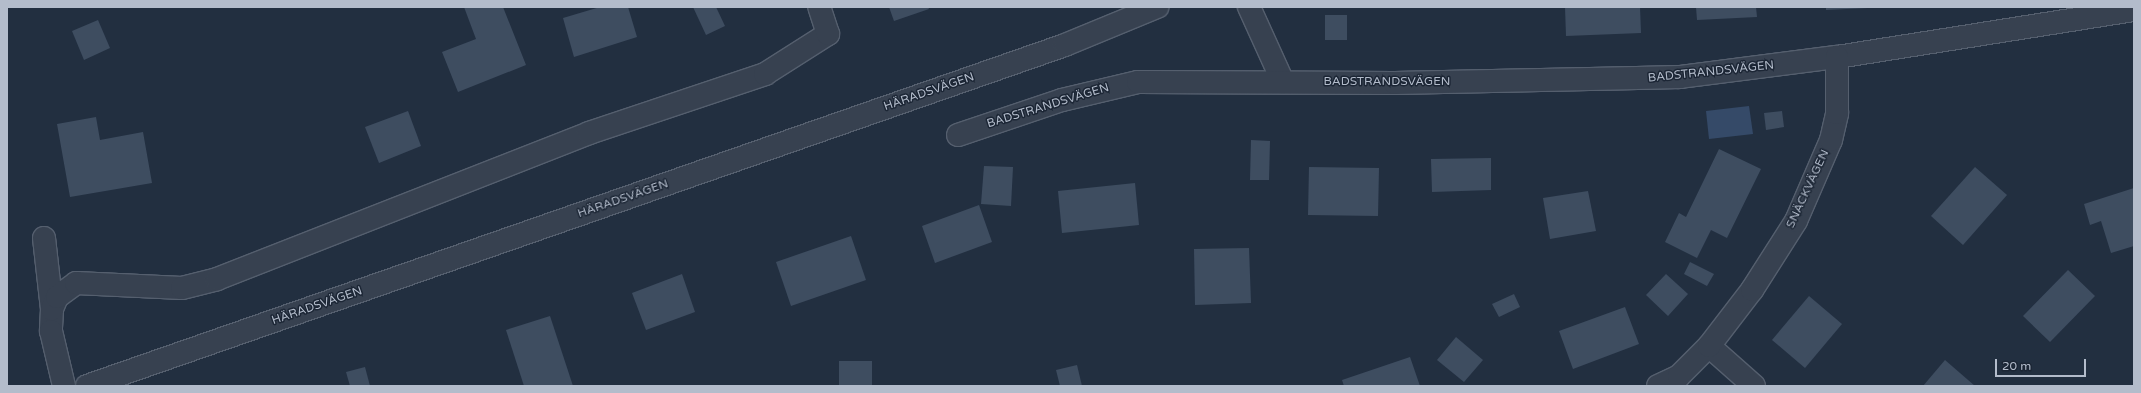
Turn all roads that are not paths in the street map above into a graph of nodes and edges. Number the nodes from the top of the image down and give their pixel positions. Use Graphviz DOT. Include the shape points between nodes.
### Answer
graph roads {
  1 [pos="819,7"];
  2 [pos="1157,7"];
  3 [pos="1249,7"];
  4 [pos="2134,10"];
  5 [pos="1837,57"];
  6 [pos="1283,82"];
  7 [pos="958,135"];
  8 [pos="44,238"];
  9 [pos="52,309"];
  10 [pos="1709,346"];
  11 [pos="64,386"];
  12 [pos="87,386"];
  13 [pos="1658,386"];
  14 [pos="1754,386"];
  1 -- 9 [label="street" via="828,34 765,74 589,133 217,279 182,288 76,283 65,288"];
  2 -- 12 [label="street, HÄRADSVÄGEN" via="1057,48"];
  3 -- 6 [label="street"];
  4 -- 5 [label="street, BADSTRANDSVÄGEN"];
  5 -- 6 [label="street, BADSTRANDSVÄGEN" via="1680,77"];
  5 -- 10 [label="street, SNÄCKVÄGEN" via="1836,113 1818,174 1796,221 1756,284"];
  6 -- 7 [label="street, BADSTRANDSVÄGEN" via="1138,82 1062,100"];
  8 -- 9 [label="street"];
  9 -- 11 [label="street" via="50,331"];
  10 -- 13 [label="street, SNÄCKVÄGEN" via="1679,376"];
  10 -- 14 [label="street"];
}
